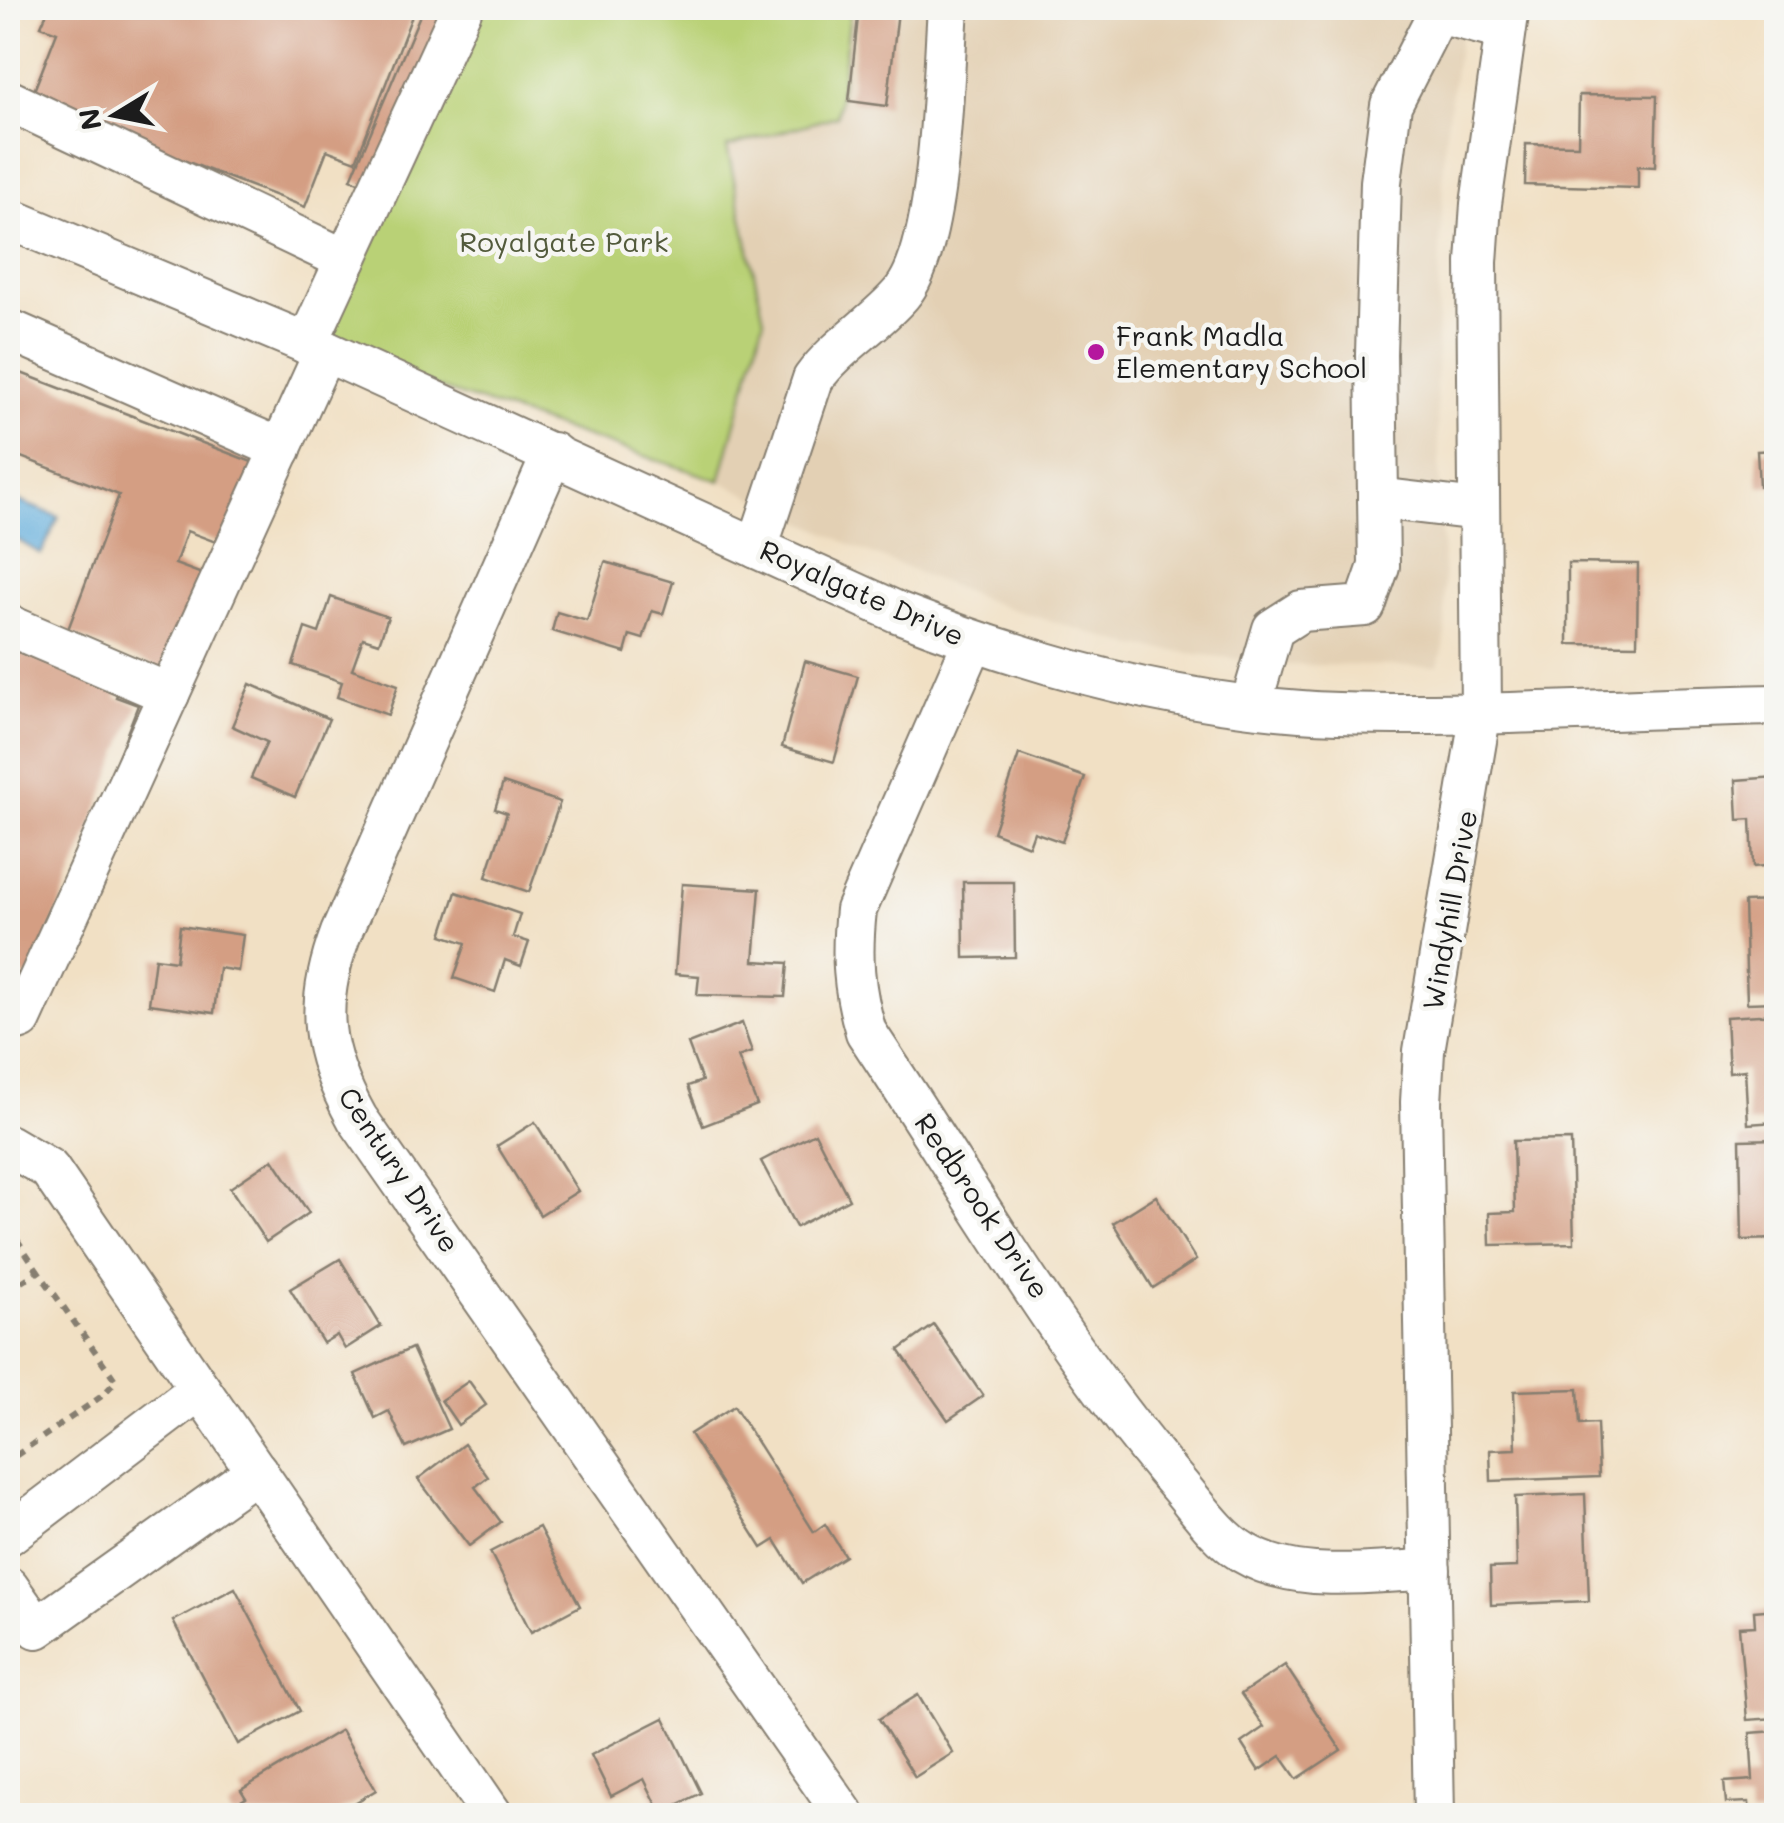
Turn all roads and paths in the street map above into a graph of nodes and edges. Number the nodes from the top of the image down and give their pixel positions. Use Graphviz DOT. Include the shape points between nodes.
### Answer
graph roads {
  1 [pos="462,8"];
  2 [pos="948,8"];
  3 [pos="1437,10"];
  4 [pos="1506,19"];
  5 [pos="8,100"];
  6 [pos="8,218"];
  7 [pos="346,260"];
  8 [pos="8,329"];
  9 [pos="316,348"];
  10 [pos="280,449"];
  11 [pos="553,453"];
  12 [pos="1378,498"];
  13 [pos="1478,510"];
  14 [pos="757,548"];
  15 [pos="8,624"];
  16 [pos="973,642"];
  17 [pos="168,694"];
  18 [pos="1251,704"];
  19 [pos="1776,705"];
  20 [pos="1481,712"];
  21 [pos="8,1023"];
  22 [pos="8,1145"];
  23 [pos="8,1226"];
  24 [pos="38,1271"];
  25 [pos="8,1291"];
  26 [pos="200,1389"];
  27 [pos="8,1461"];
  28 [pos="257,1471"];
  29 [pos="8,1535"];
  30 [pos="1430,1570"];
  31 [pos="8,1587"];
  32 [pos="494,1816"];
  33 [pos="845,1816"];
  34 [pos="1434,1816"];
  1 -- 7 [label="street"];
  2 -- 14 [label="street" via="927,234 914,274 813,379"];
  3 -- 4 [label="street"];
  3 -- 12 [label="street" via="1390,106 1376,354"];
  4 -- 13 [label="street, Windyhill Drive" via="1478,243"];
  5 -- 7 [label="street"];
  6 -- 9 [label="street, Royalgate Drive"];
  7 -- 9 [label="street"];
  8 -- 10 [label="street"];
  9 -- 10 [label="street"];
  9 -- 11 [label="street, Royalgate Drive"];
  10 -- 17 [label="street"];
  11 -- 14 [label="street, Royalgate Drive"];
  11 -- 33 [label="street, Century Drive" via="342,934 322,1002 324,1032 357,1118"];
  12 -- 13 [label="street"];
  12 -- 18 [label="street" via="1379,566 1365,606 1301,611 1273,629"];
  13 -- 20 [label="street, Windyhill Drive"];
  14 -- 16 [label="street, Royalgate Drive"];
  15 -- 17 [label="street"];
  16 -- 18 [label="street, Royalgate Drive" via="1158,690"];
  16 -- 30 [label="street, Redbrook Drive" via="856,910 850,956 866,1032 1072,1342 1149,1450 1218,1531 1243,1552 1284,1570"];
  17 -- 21 [label="street" via="22,1019"];
  18 -- 20 [label="street, Royalgate Drive" via="1336,713"];
  19 -- 20 [label="street, Royalgate Drive"];
  20 -- 30 [label="street, Windyhill Drive" via="1422,1085"];
  22 -- 26 [label="street" via="49,1169"];
  23 -- 24 [label="path"];
  24 -- 25 [label="path"];
  24 -- 27 [label="path" via="116,1381"];
  26 -- 28 [label="street"];
  26 -- 29 [label="street"];
  28 -- 31 [label="street" via="37,1628"];
  28 -- 32 [label="street"];
  30 -- 34 [label="street, Windyhill Drive"];
}
